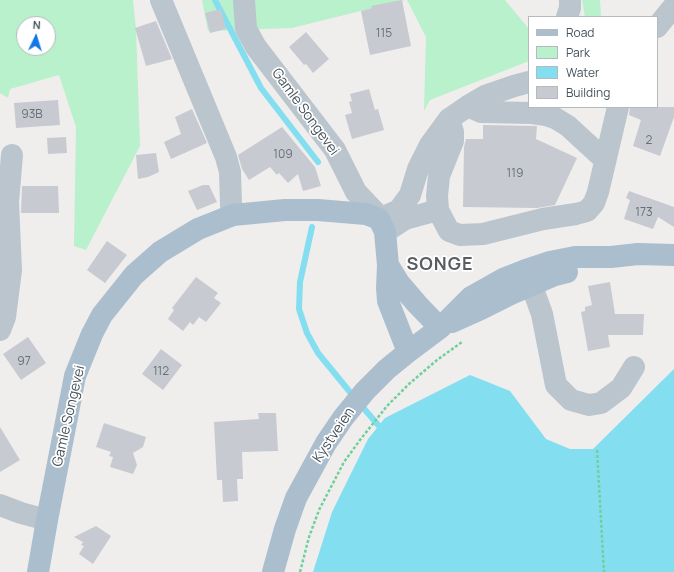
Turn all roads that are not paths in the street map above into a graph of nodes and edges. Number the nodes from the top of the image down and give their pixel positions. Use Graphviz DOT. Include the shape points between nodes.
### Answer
graph roads {
  1 [pos="161,0"];
  2 [pos="244,0"];
  3 [pos="562,0"];
  4 [pos="570,0"];
  5 [pos="674,6"];
  6 [pos="566,16"];
  7 [pos="566,16"];
  8 [pos="658,27"];
  9 [pos="528,82"];
  10 [pos="468,106"];
  11 [pos="618,108"];
  12 [pos="449,119"];
  13 [pos="12,155"];
  14 [pos="605,160"];
  15 [pos="438,210"];
  16 [pos="233,215"];
  17 [pos="382,225"];
  18 [pos="674,255"];
  19 [pos="388,265"];
  20 [pos="529,277"];
  21 [pos="440,328"];
  22 [pos="0,330"];
  23 [pos="408,352"];
  24 [pos="634,367"];
  25 [pos="0,505"];
  26 [pos="47,520"];
  27 [pos="38,572"];
  28 [pos="273,572"];
  1 -- 16 [label="street" via="226,157 230,172"];
  2 -- 17 [label="street, Gamle Songevei" via="246,29 256,47 335,150 356,192 377,214"];
  3 -- 6 [label="street"];
  4 -- 7 [label="street"];
  5 -- 8 [label="street"];
  9 -- 10 [label="street" via="485,96"];
  10 -- 12 [label="street"];
  10 -- 14 [label="street" via="481,112 532,113 555,118 568,126"];
  11 -- 14 [label="street"];
  12 -- 15 [label="street" via="453,141 439,176"];
  12 -- 17 [label="street" via="430,145 418,169 410,195 399,210"];
  13 -- 22 [label="street" via="8,202 11,270 5,317"];
  14 -- 15 [label="street" via="598,192 594,203 587,211 483,234 460,235 449,231"];
  15 -- 17 [label="street"];
  16 -- 17 [label="main road, Gamle Songevei" via="318,210 366,214"];
  16 -- 26 [label="main road, Gamle Songevei" via="198,229 160,252 134,275 102,315 75,376"];
  17 -- 19 [label="main road"];
  18 -- 20 [label="main road, Kystveien" via="638,254 611,257 555,275"];
  19 -- 21 [label="main road" via="417,304"];
  19 -- 23 [label="main road" via="388,301"];
  20 -- 21 [label="main road, Kystveien" via="511,294"];
  20 -- 24 [label="street" via="542,314 556,385 570,400 589,405 601,403 621,388"];
  21 -- 23 [label="main road, Kystveien"];
  23 -- 28 [label="main road, Kystveien" via="366,391 326,443 296,498"];
  25 -- 26 [label="street" via="21,514"];
  26 -- 27 [label="main road, Gamle Songevei"];
}
